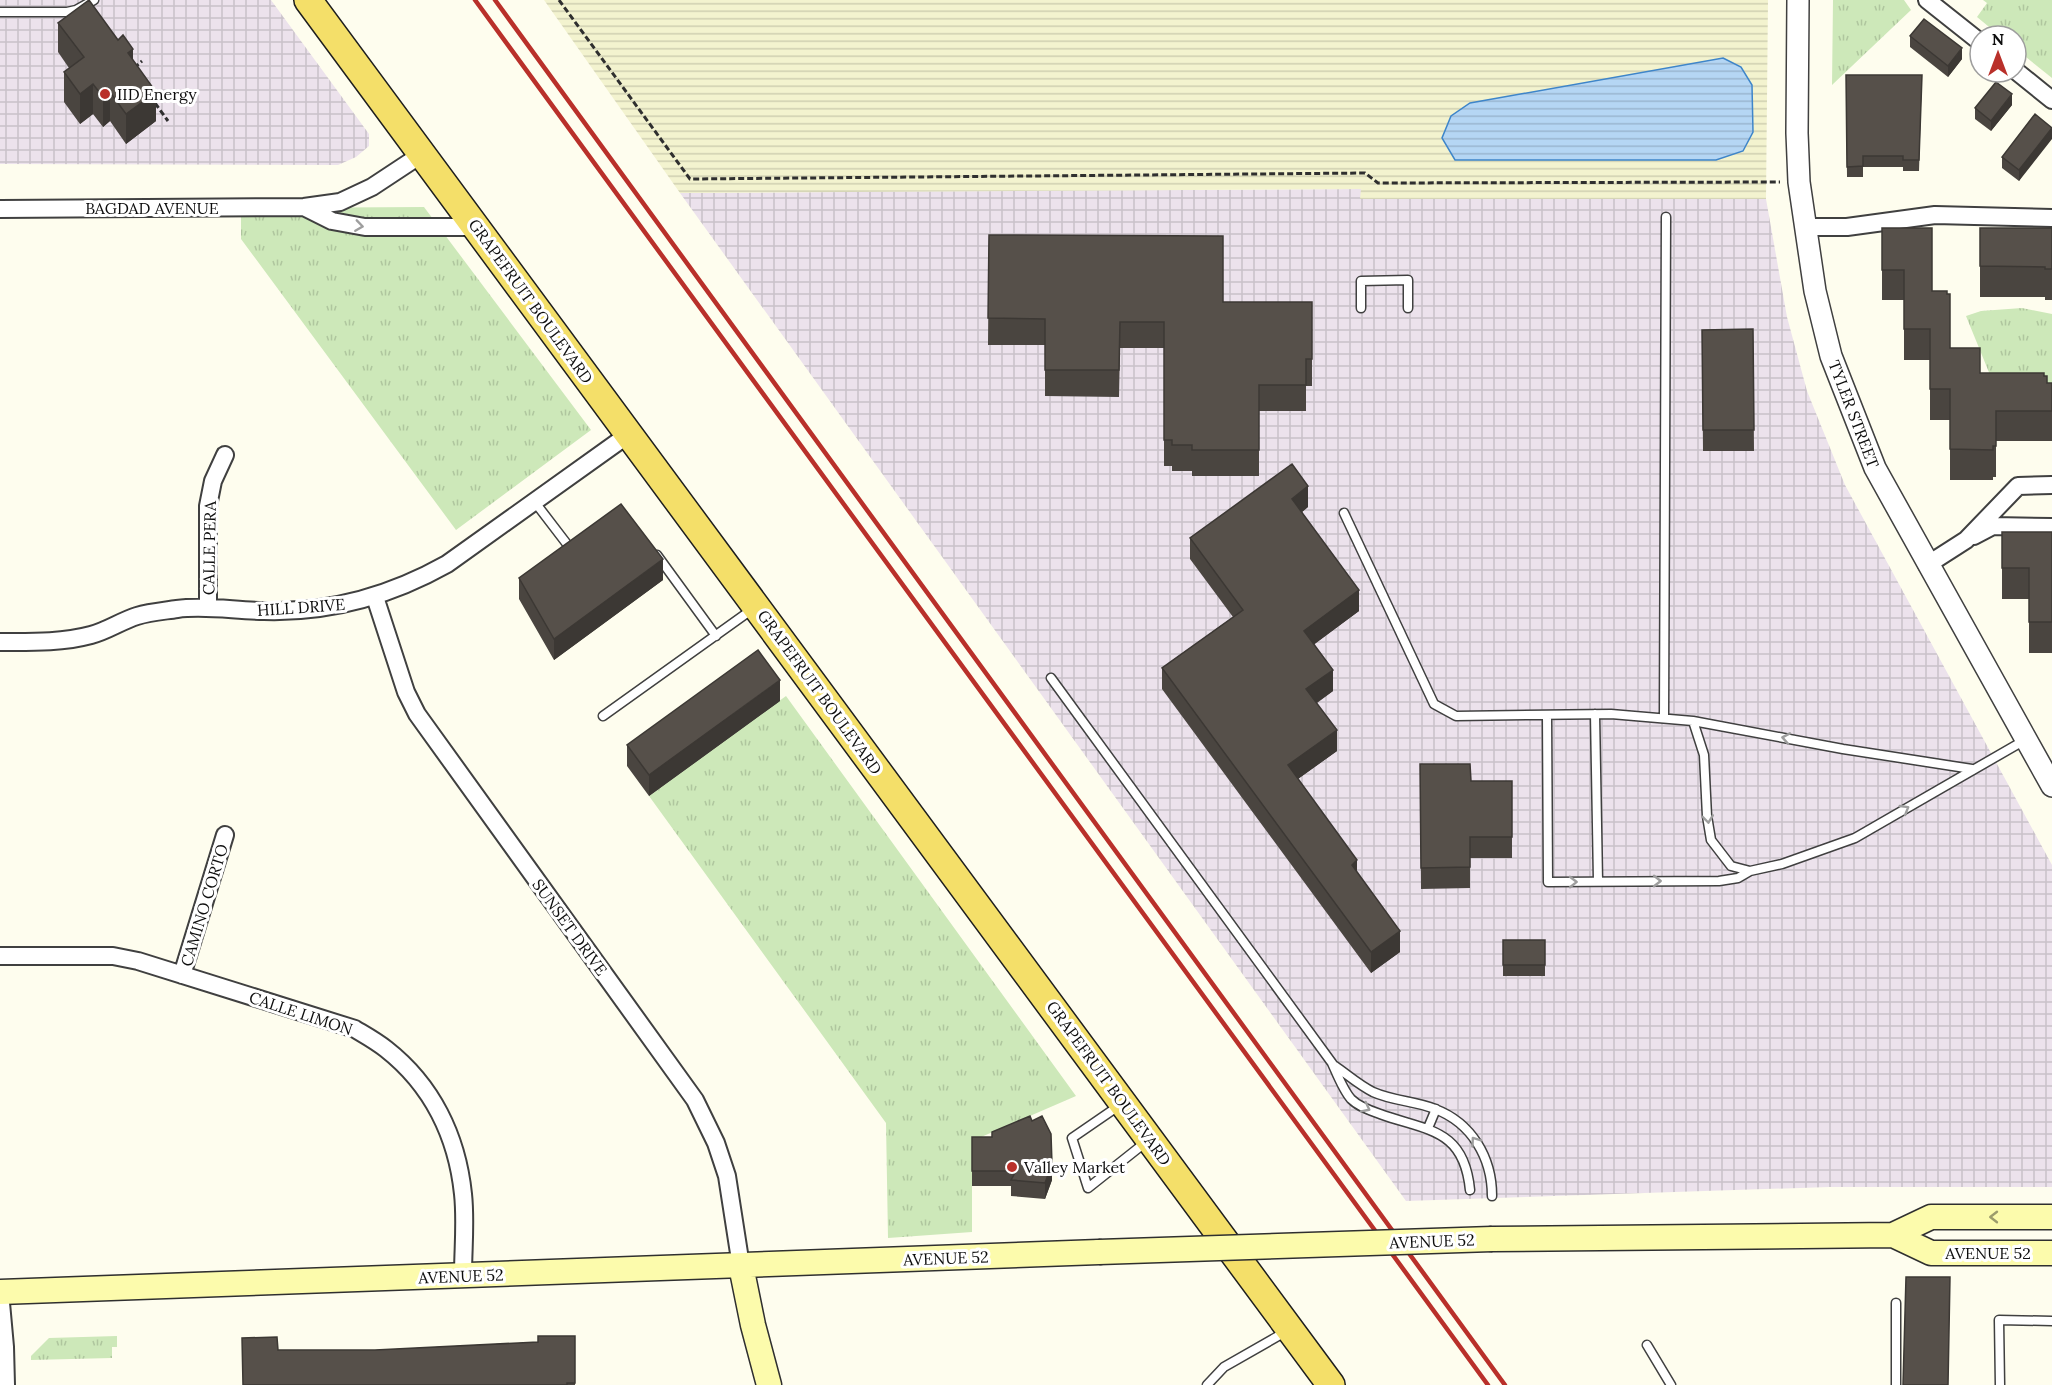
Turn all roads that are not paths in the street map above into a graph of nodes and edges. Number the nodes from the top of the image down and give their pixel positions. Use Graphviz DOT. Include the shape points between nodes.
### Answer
graph roads {
  1 [pos="94,0"];
  2 [pos="308,0"];
  3 [pos="1798,0"];
  4 [pos="1927,0"];
  5 [pos="0,12"];
  6 [pos="1968,32"];
  7 [pos="2028,81"];
  8 [pos="2052,100"];
  9 [pos="422,154"];
  10 [pos="304,207"];
  11 [pos="0,209"];
  12 [pos="1666,217"];
  13 [pos="2052,218"];
  14 [pos="477,227"];
  15 [pos="1806,227"];
  16 [pos="1361,308"];
  17 [pos="1408,308"];
  18 [pos="629,434"];
  19 [pos="225,455"];
  20 [pos="2052,485"];
  21 [pos="534,501"];
  22 [pos="1344,513"];
  23 [pos="2052,527"];
  24 [pos="1966,540"];
  25 [pos="649,544"];
  26 [pos="570,548"];
  27 [pos="1928,565"];
  28 [pos="375,597"];
  29 [pos="756,606"];
  30 [pos="208,608"];
  31 [pos="716,636"];
  32 [pos="0,642"];
  33 [pos="1051,678"];
  34 [pos="1595,714"];
  35 [pos="1547,715"];
  36 [pos="603,716"];
  37 [pos="1664,718"];
  38 [pos="1693,721"];
  39 [pos="2027,739"];
  40 [pos="1972,769"];
  41 [pos="2052,786"];
  42 [pos="225,836"];
  43 [pos="1750,871"];
  44 [pos="1598,881"];
  45 [pos="0,957"];
  46 [pos="182,975"];
  47 [pos="1332,1063"];
  48 [pos="1123,1103"];
  49 [pos="1436,1109"];
  50 [pos="1428,1128"];
  51 [pos="1150,1139"];
  52 [pos="1470,1190"];
  53 [pos="1492,1196"];
  54 [pos="2052,1217"];
  55 [pos="1893,1235"];
  56 [pos="2052,1253"];
  57 [pos="741,1266"];
  58 [pos="463,1276"];
  59 [pos="0,1292"];
  60 [pos="1896,1303"];
  61 [pos="2052,1321"];
  62 [pos="1290,1329"];
  63 [pos="1647,1345"];
  64 [pos="6,1385"];
  65 [pos="769,1385"];
  66 [pos="1207,1385"];
  67 [pos="1331,1385"];
  68 [pos="1671,1385"];
  69 [pos="1896,1385"];
  70 [pos="2000,1385"];
  1 -- 5 [label="lane" via="67,12"];
  2 -- 9 [label="main road, GRAPEFRUIT BOULEVARD"];
  3 -- 15 [label="street, TYLER STREET" via="1797,133"];
  4 -- 6 [label="street"];
  7 -- 8 [label="street"];
  9 -- 10 [label="street, BAGDAD AVENUE" via="372,188 340,202"];
  9 -- 14 [label="main road, GRAPEFRUIT BOULEVARD"];
  10 -- 11 [label="street, BAGDAD AVENUE"];
  10 -- 14 [label="street, BAGDAD AVENUE, one-way" via="332,221 365,227"];
  12 -- 37 [label="lane"];
  13 -- 15 [label="street" via="1935,215 1847,227"];
  14 -- 18 [label="main road, GRAPEFRUIT BOULEVARD"];
  15 -- 27 [label="street, TYLER STREET" via="1815,291 1831,356 1875,468"];
  16 -- 17 [label="lane" via="1361,281 1408,280"];
  18 -- 21 [label="street, HILL DRIVE"];
  18 -- 29 [label="main road, GRAPEFRUIT BOULEVARD"];
  19 -- 30 [label="street, CALLE PERA" via="207,506"];
  20 -- 24 [label="street" via="2018,486"];
  21 -- 26 [label="lane"];
  21 -- 28 [label="street, HILL DRIVE" via="447,564"];
  22 -- 35 [label="lane" via="1434,704 1456,716"];
  23 -- 24 [label="street" via="1993,526"];
  24 -- 27 [label="street"];
  25 -- 31 [label="lane"];
  27 -- 39 [label="street, TYLER STREET"];
  28 -- 30 [label="street, HILL DRIVE" via="333,607 295,610"];
  28 -- 57 [label="street, SUNSET DRIVE" via="417,714 695,1100 727,1176"];
  29 -- 31 [label="lane"];
  29 -- 48 [label="main road, GRAPEFRUIT BOULEVARD"];
  30 -- 32 [label="street, HILL DRIVE" via="137,616 71,640"];
  31 -- 36 [label="lane"];
  33 -- 47 [label="lane"];
  34 -- 35 [label="lane"];
  34 -- 37 [label="lane"];
  34 -- 44 [label="lane"];
  35 -- 44 [label="lane, one-way" via="1548,882"];
  37 -- 38 [label="lane"];
  40 -- 38 [label="lane, one-way"];
  38 -- 43 [label="lane, one-way" via="1704,755 1711,840 1731,866"];
  39 -- 40 [label="lane"];
  39 -- 41 [label="street, TYLER STREET"];
  43 -- 40 [label="lane, one-way" via="1855,838"];
  42 -- 46 [label="street, CAMINO CORTO"];
  44 -- 43 [label="lane, one-way" via="1719,881"];
  45 -- 46 [label="street, CALLE LIMON" via="113,956"];
  46 -- 58 [label="street, CALLE LIMON" via="355,1029 408,1069 439,1109 458,1162 463,1196"];
  47 -- 49 [label="lane" via="1374,1092"];
  47 -- 50 [label="lane, one-way" via="1351,1099 1376,1113"];
  48 -- 51 [label="main road, GRAPEFRUIT BOULEVARD"];
  48 -- 51 [label="lane" via="1072,1138 1088,1188"];
  49 -- 50 [label="lane"];
  53 -- 49 [label="lane, one-way" via="1488,1165 1477,1140 1458,1121"];
  50 -- 52 [label="lane" via="1459,1151 1468,1170"];
  51 -- 62 [label="main road, GRAPEFRUIT BOULEVARD"];
  54 -- 55 [label="main road, AVENUE 52, one-way" via="1931,1217"];
  55 -- 56 [label="main road, AVENUE 52" via="1931,1253"];
  55 -- 57 [label="main road, AVENUE 52, bridge" via="1492,1239"];
  57 -- 58 [label="main road, AVENUE 52"];
  57 -- 65 [label="main road"];
  58 -- 59 [label="main road, AVENUE 52"];
  59 -- 64 [label="street"];
  60 -- 69 [label="lane"];
  61 -- 70 [label="lane" via="1999,1320"];
  62 -- 66 [label="lane" via="1224,1368"];
  62 -- 67 [label="main road, GRAPEFRUIT BOULEVARD"];
  63 -- 68 [label="lane"];
}
